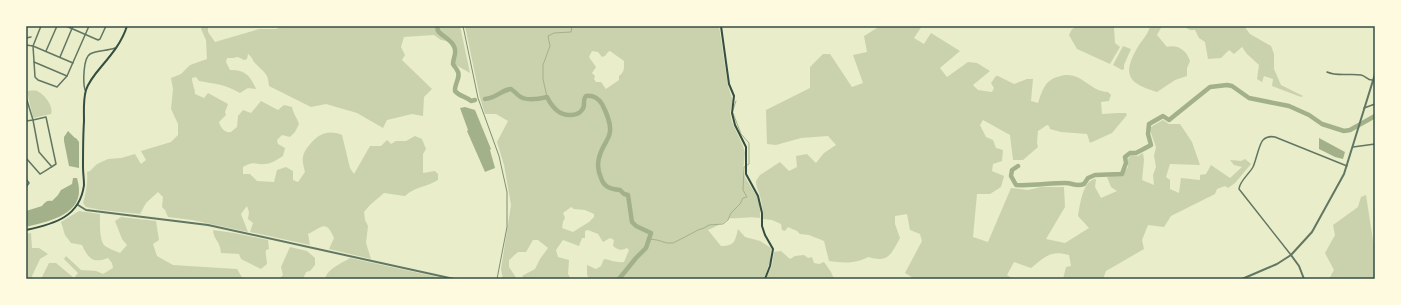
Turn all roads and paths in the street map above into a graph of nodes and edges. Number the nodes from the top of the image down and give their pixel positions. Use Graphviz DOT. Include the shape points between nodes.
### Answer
graph roads {
  1 [pos="41,26"];
  2 [pos="57,26"];
  3 [pos="66,26"];
  4 [pos="89,26"];
  5 [pos="106,26"];
  6 [pos="127,26"];
  7 [pos="721,26"];
  8 [pos="72,27"];
  9 [pos="85,34"];
  10 [pos="31,37"];
  11 [pos="26,38"];
  12 [pos="26,45"];
  13 [pos="33,46"];
  14 [pos="117,47"];
  15 [pos="46,51"];
  16 [pos="60,57"];
  17 [pos="34,62"];
  18 [pos="73,63"];
  19 [pos="1327,72"];
  20 [pos="1375,74"];
  21 [pos="67,76"];
  22 [pos="1372,80"];
  23 [pos="86,92"];
  24 [pos="26,97"];
  25 [pos="1375,104"];
  26 [pos="29,107"];
  27 [pos="26,108"];
  28 [pos="1364,108"];
  29 [pos="33,120"];
  30 [pos="26,121"];
  31 [pos="1375,144"];
  32 [pos="1353,147"];
  33 [pos="26,158"];
  34 [pos="1347,166"];
  35 [pos="52,167"];
  36 [pos="26,179"];
  37 [pos="26,187"];
  38 [pos="78,205"];
  39 [pos="26,230"];
  40 [pos="1292,255"];
  41 [pos="454,279"];
  42 [pos="765,279"];
  43 [pos="1242,279"];
  44 [pos="1304,279"];
  1 -- 13 [label="street"];
  2 -- 15 [label="street"];
  3 -- 8 [label="street"];
  4 -- 9 [label="street"];
  5 -- 9 [label="street" via="100,40"];
  6 -- 14 [label="main road"];
  7 -- 42 [label="main road" via="729,84 734,98 732,113 746,147 746,174 758,196 762,226 773,250"];
  8 -- 9 [label="street"];
  8 -- 16 [label="street"];
  9 -- 18 [label="street"];
  10 -- 11 [label="street"];
  12 -- 13 [label="street"];
  13 -- 15 [label="street"];
  13 -- 17 [label="street"];
  14 -- 23 [label="main road" via="90,82"];
  14 -- 23 [label="street" via="87,56 84,76"];
  15 -- 16 [label="street"];
  16 -- 18 [label="street"];
  17 -- 21 [label="street"];
  17 -- 21 [label="street" via="36,79 44,83 57,87"];
  18 -- 21 [label="street"];
  19 -- 22 [label="street" via="1337,75 1360,75"];
  20 -- 22 [label="street"];
  22 -- 28 [label="street"];
  23 -- 38 [label="main road" via="84,180"];
  24 -- 26 [label="street"];
  25 -- 28 [label="street"];
  26 -- 27 [label="street"];
  26 -- 29 [label="street"];
  28 -- 32 [label="street"];
  29 -- 30 [label="street"];
  29 -- 35 [label="street" via="39,152"];
  29 -- 35 [label="street" via="46,117 56,164"];
  31 -- 32 [label="street"];
  32 -- 34 [label="street"];
  33 -- 35 [label="street" via="40,174"];
  34 -- 40 [label="street" via="1312,232"];
  34 -- 40 [label="street" via="1275,137 1268,137 1261,142 1253,168 1239,184 1238,189"];
  36 -- 37 [label="street" via="29,183"];
  38 -- 39 [label="main road" via="62,219"];
  38 -- 41 [label="street" via="86,210 98,212 208,225"];
  40 -- 43 [label="street"];
  40 -- 44 [label="street"];
}
